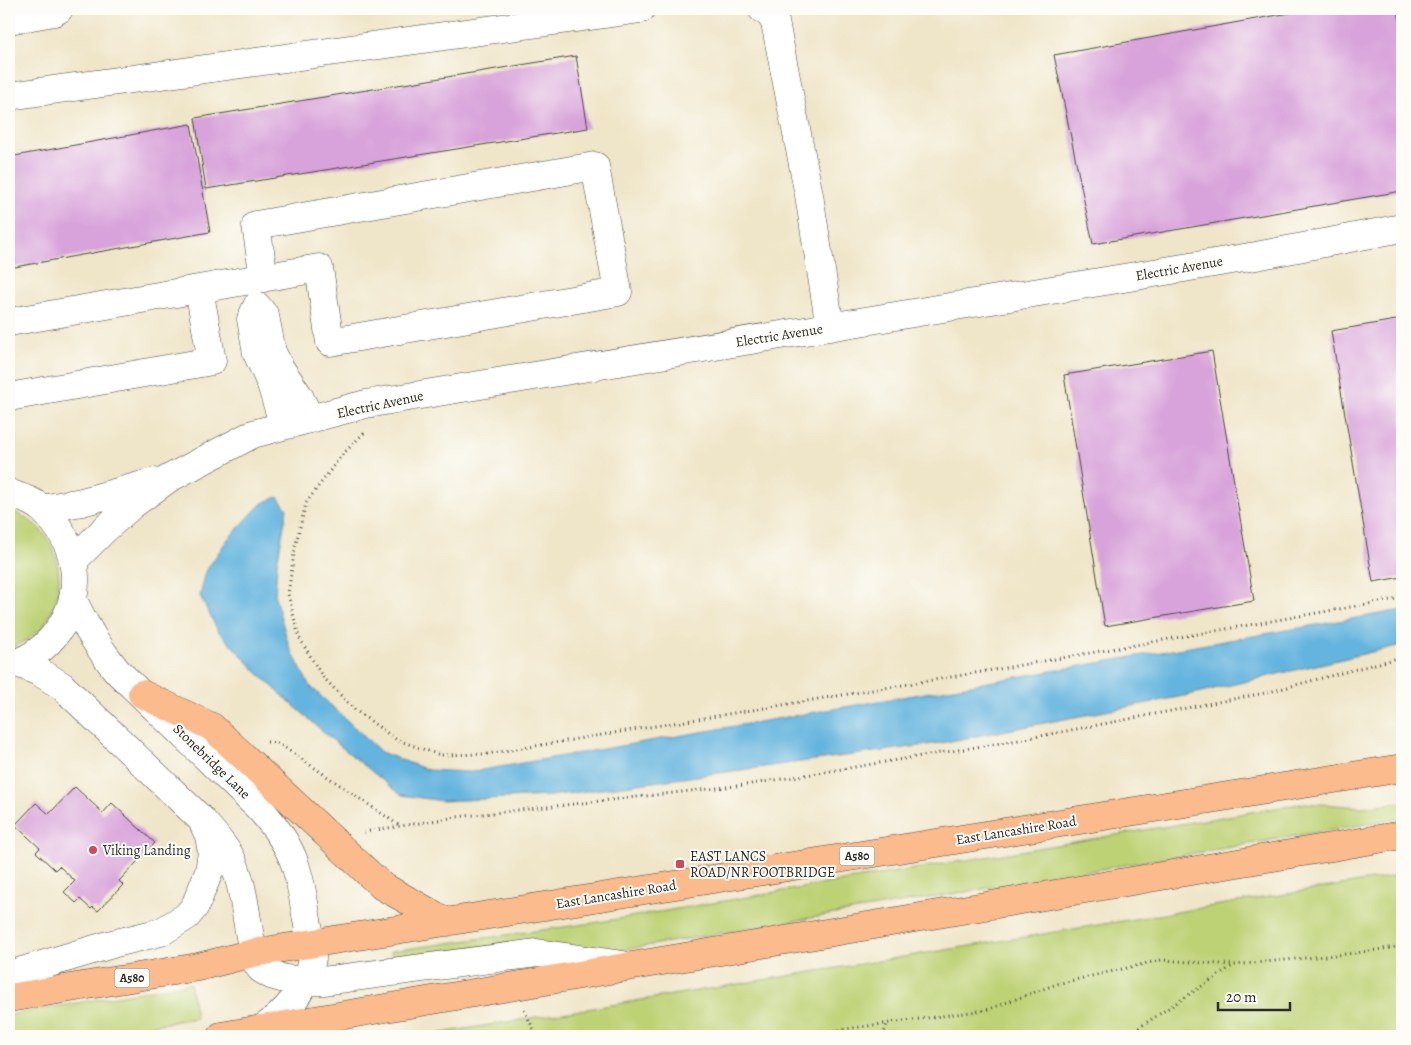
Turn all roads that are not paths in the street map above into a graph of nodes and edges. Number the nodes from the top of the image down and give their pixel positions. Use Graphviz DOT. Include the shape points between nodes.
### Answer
graph roads {
  1 [pos="59,9"];
  2 [pos="641,9"];
  3 [pos="762,9"];
  4 [pos="9,20"];
  5 [pos="9,96"];
  6 [pos="1402,228"];
  7 [pos="257,288"];
  8 [pos="200,289"];
  9 [pos="9,322"];
  10 [pos="830,327"];
  11 [pos="9,397"];
  12 [pos="310,419"];
  13 [pos="284,426"];
  14 [pos="168,479"];
  15 [pos="9,493"];
  16 [pos="42,509"];
  17 [pos="74,560"];
  18 [pos="73,600"];
  19 [pos="14,664"];
  20 [pos="142,694"];
  21 [pos="1402,768"];
  22 [pos="1402,781"];
  23 [pos="1301,785"];
  24 [pos="201,820"];
  25 [pos="1402,835"];
  26 [pos="448,922"];
  27 [pos="311,944"];
  28 [pos="253,953"];
  29 [pos="632,966"];
  30 [pos="9,975"];
  31 [pos="304,981"];
  32 [pos="9,998"];
  33 [pos="260,1030"];
  34 [pos="221,1036"];
  1 -- 4 [label="street"];
  2 -- 5 [label="street"];
  3 -- 10 [label="street" via="767,10 775,22 809,195"];
  6 -- 10 [label="street, Electric Avenue" via="1256,256"];
  7 -- 7 [label="street" via="256,225 595,166 618,292 330,342 319,268"];
  7 -- 8 [label="street"];
  7 -- 12 [label="street" via="272,352"];
  7 -- 13 [label="street" via="251,319 257,353"];
  8 -- 9 [label="street"];
  8 -- 11 [label="street" via="212,361"];
  10 -- 12 [label="street, Electric Avenue" via="366,404"];
  12 -- 13 [label="street, Electric Avenue"];
  13 -- 14 [label="street, Electric Avenue" via="253,434"];
  14 -- 16 [label="street, Electric Avenue"];
  14 -- 17 [label="street, Electric Avenue" via="132,505"];
  15 -- 16 [label="street"];
  16 -- 17 [label="street" via="62,532"];
  17 -- 18 [label="street"];
  18 -- 19 [label="street" via="62,626 44,648"];
  18 -- 20 [label="street, Stonebridge Lane" via="101,652 117,672"];
  19 -- 24 [label="street" via="40,673 62,686"];
  20 -- 26 [label="highway" via="212,727 382,886"];
  20 -- 27 [label="street, Stonebridge Lane" via="274,825 297,870"];
  21 -- 23 [label="highway, East Lancashire Road / A580"];
  22 -- 23 [label="street"];
  23 -- 26 [label="highway, East Lancashire Road / A580"];
  24 -- 28 [label="street" via="220,841 233,866"];
  24 -- 30 [label="street" via="212,852 209,872 196,906 187,916 161,932"];
  25 -- 29 [label="highway"];
  26 -- 27 [label="highway, East Lancashire Road / A580"];
  27 -- 28 [label="highway, East Lancashire Road / A580"];
  27 -- 31 [label="street, Stonebridge Lane" via="312,957"];
  28 -- 31 [label="street" via="261,969 271,976"];
  28 -- 32 [label="highway, East Lancashire Road / A580" via="198,967"];
  29 -- 31 [label="street" via="537,954"];
  29 -- 33 [label="highway"];
  31 -- 33 [label="street, Stonebridge Lane" via="281,1014"];
  33 -- 34 [label="highway"];
}
